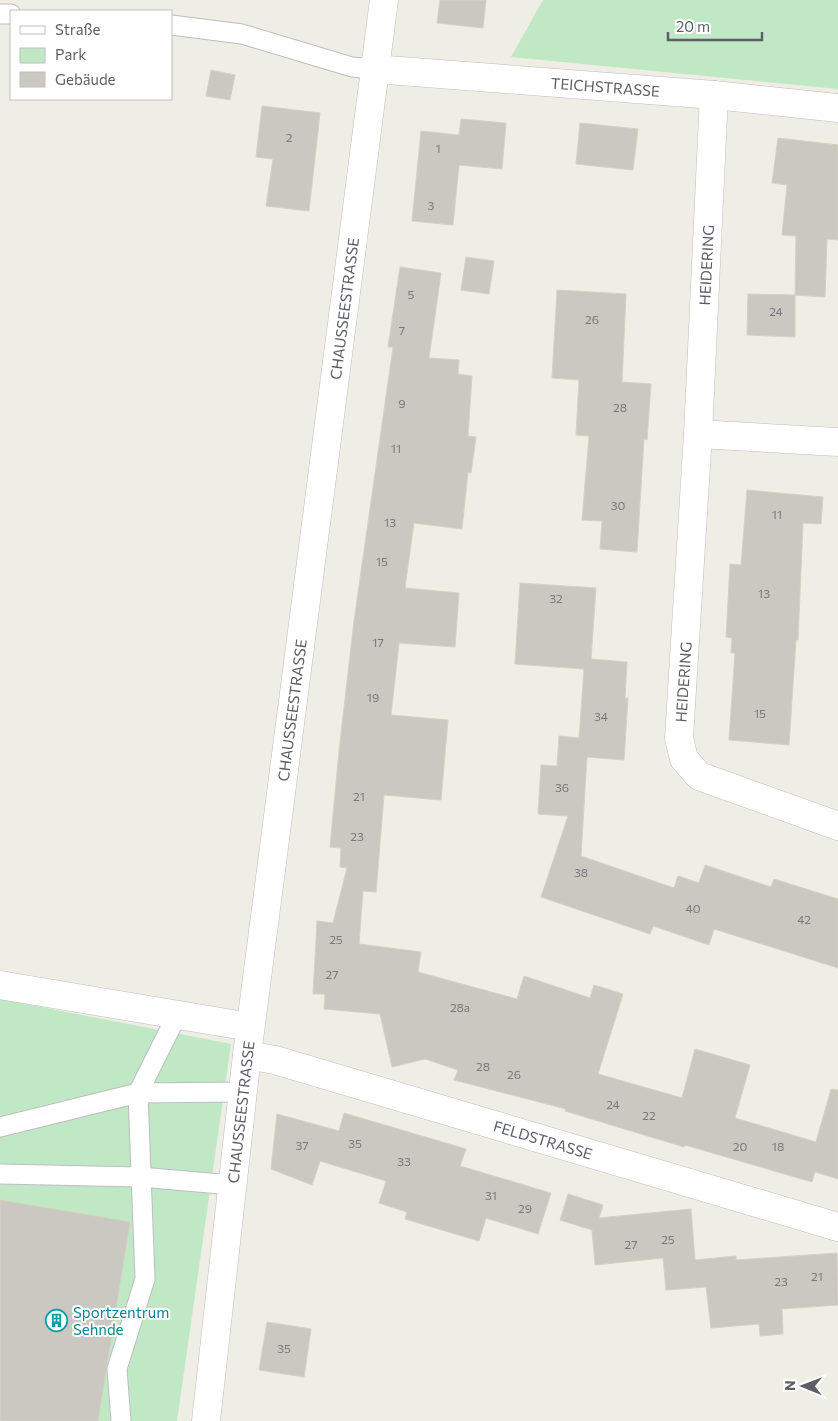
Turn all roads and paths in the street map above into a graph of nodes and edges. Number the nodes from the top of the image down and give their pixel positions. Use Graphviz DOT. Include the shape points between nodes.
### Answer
graph roads {
  1 [pos="384,0"];
  2 [pos="172,25"];
  3 [pos="374,69"];
  4 [pos="714,95"];
  5 [pos="838,108"];
  6 [pos="698,434"];
  7 [pos="838,442"];
  8 [pos="838,826"];
  9 [pos="0,985"];
  10 [pos="177,1014"];
  11 [pos="250,1027"];
  12 [pos="247,1056"];
  13 [pos="242,1092"];
  14 [pos="138,1093"];
  15 [pos="0,1127"];
  16 [pos="0,1174"];
  17 [pos="140,1177"];
  18 [pos="232,1185"];
  19 [pos="838,1228"];
  20 [pos="121,1421"];
  21 [pos="206,1421"];
  1 -- 3 [label="street, CHAUSSEESTRASSE"];
  2 -- 3 [label="lane" via="242,34 352,67"];
  3 -- 4 [label="street, TEICHSTRASSE"];
  3 -- 11 [label="street, CHAUSSEESTRASSE"];
  4 -- 5 [label="street, TEICHSTRASSE"];
  4 -- 6 [label="street, HEIDERING"];
  6 -- 7 [label="street"];
  6 -- 8 [label="street, HEIDERING" via="679,738 684,759 699,776"];
  9 -- 10 [label="street"];
  10 -- 11 [label="street"];
  10 -- 14 [label="lane"];
  11 -- 12 [label="street, CHAUSSEESTRASSE"];
  12 -- 13 [label="street, CHAUSSEESTRASSE"];
  12 -- 19 [label="street, FELDSTRASSE" via="275,1060"];
  13 -- 14 [label="lane"];
  13 -- 18 [label="street, CHAUSSEESTRASSE"];
  14 -- 15 [label="lane"];
  14 -- 17 [label="lane"];
  16 -- 17 [label="lane"];
  17 -- 18 [label="lane"];
  17 -- 20 [label="lane" via="145,1279 117,1369"];
  18 -- 21 [label="street, CHAUSSEESTRASSE"];
}
